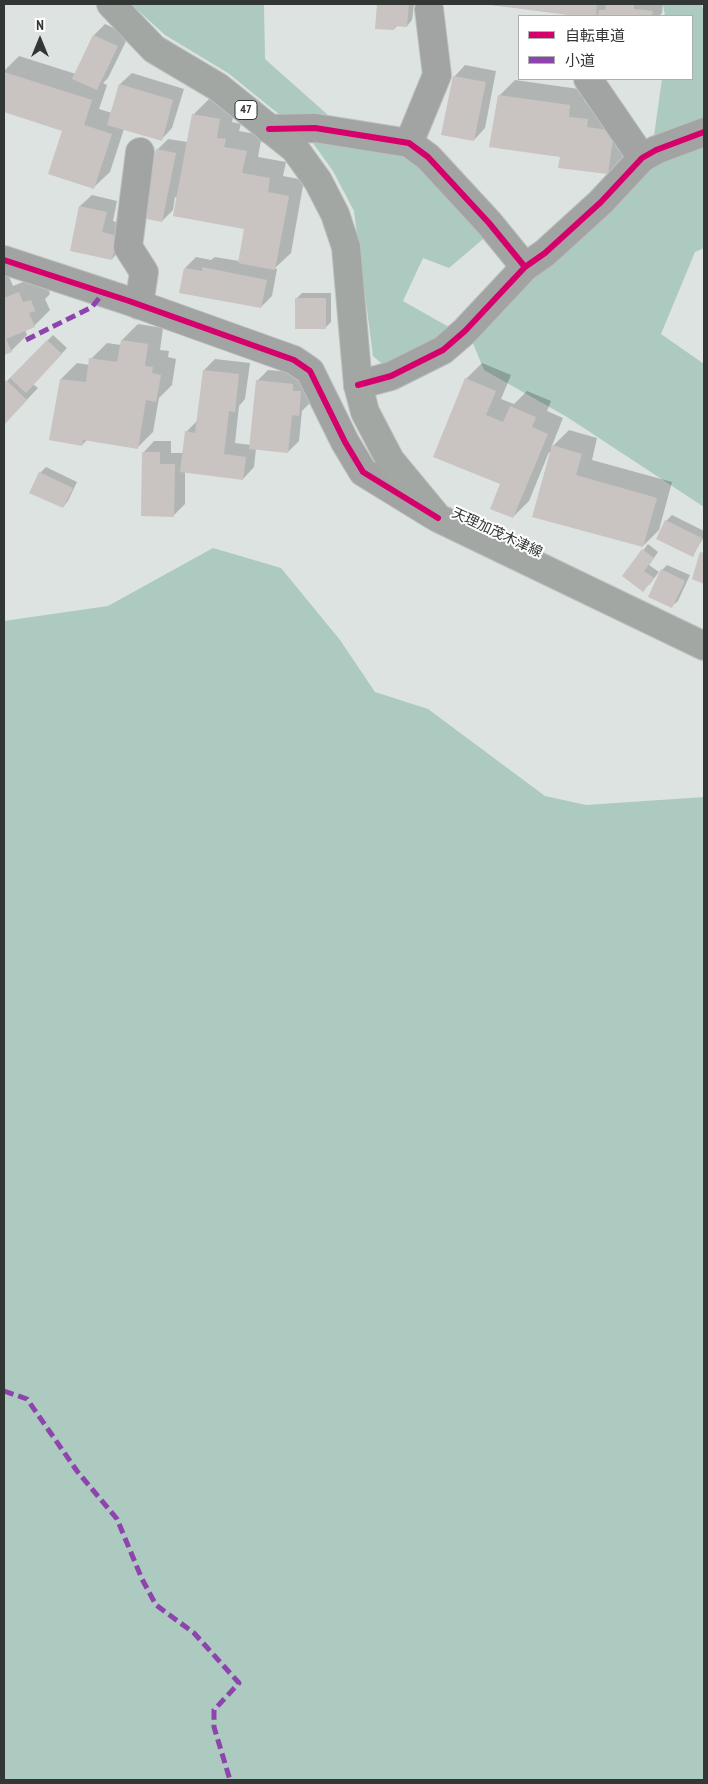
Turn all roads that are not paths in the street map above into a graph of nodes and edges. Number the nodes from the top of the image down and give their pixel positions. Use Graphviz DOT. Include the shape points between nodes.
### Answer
graph roads {
  1 [pos="111,4"];
  2 [pos="429,9"];
  3 [pos="589,80"];
  4 [pos="269,129"];
  5 [pos="704,132"];
  6 [pos="409,143"];
  7 [pos="140,152"];
  8 [pos="642,158"];
  9 [pos="4,260"];
  10 [pos="525,267"];
  11 [pos="140,305"];
  12 [pos="358,385"];
  13 [pos="438,518"];
  14 [pos="704,646"];
  1 -- 4 [label="main road, 天理加茂木津線 / 47" via="154,49 218,87"];
  2 -- 6 [label="street" via="437,75"];
  3 -- 8 [label="street"];
  4 -- 6 [label="street" via="314,128"];
  4 -- 12 [label="main road, 天理加茂木津線 / 47" via="295,149 318,180 335,214 346,247"];
  5 -- 8 [label="street"];
  6 -- 10 [label="street" via="428,157"];
  7 -- 11 [label="street" via="128,247 144,272"];
  8 -- 10 [label="street" via="601,202"];
  9 -- 11 [label="street"];
  10 -- 12 [label="street" via="443,350 391,376"];
  11 -- 13 [label="street" via="294,360 310,371 363,472"];
  12 -- 13 [label="main road, 天理加茂木津線 / 47" via="365,412 390,460"];
  13 -- 14 [label="main road, 天理加茂木津線 / 47"];
}
